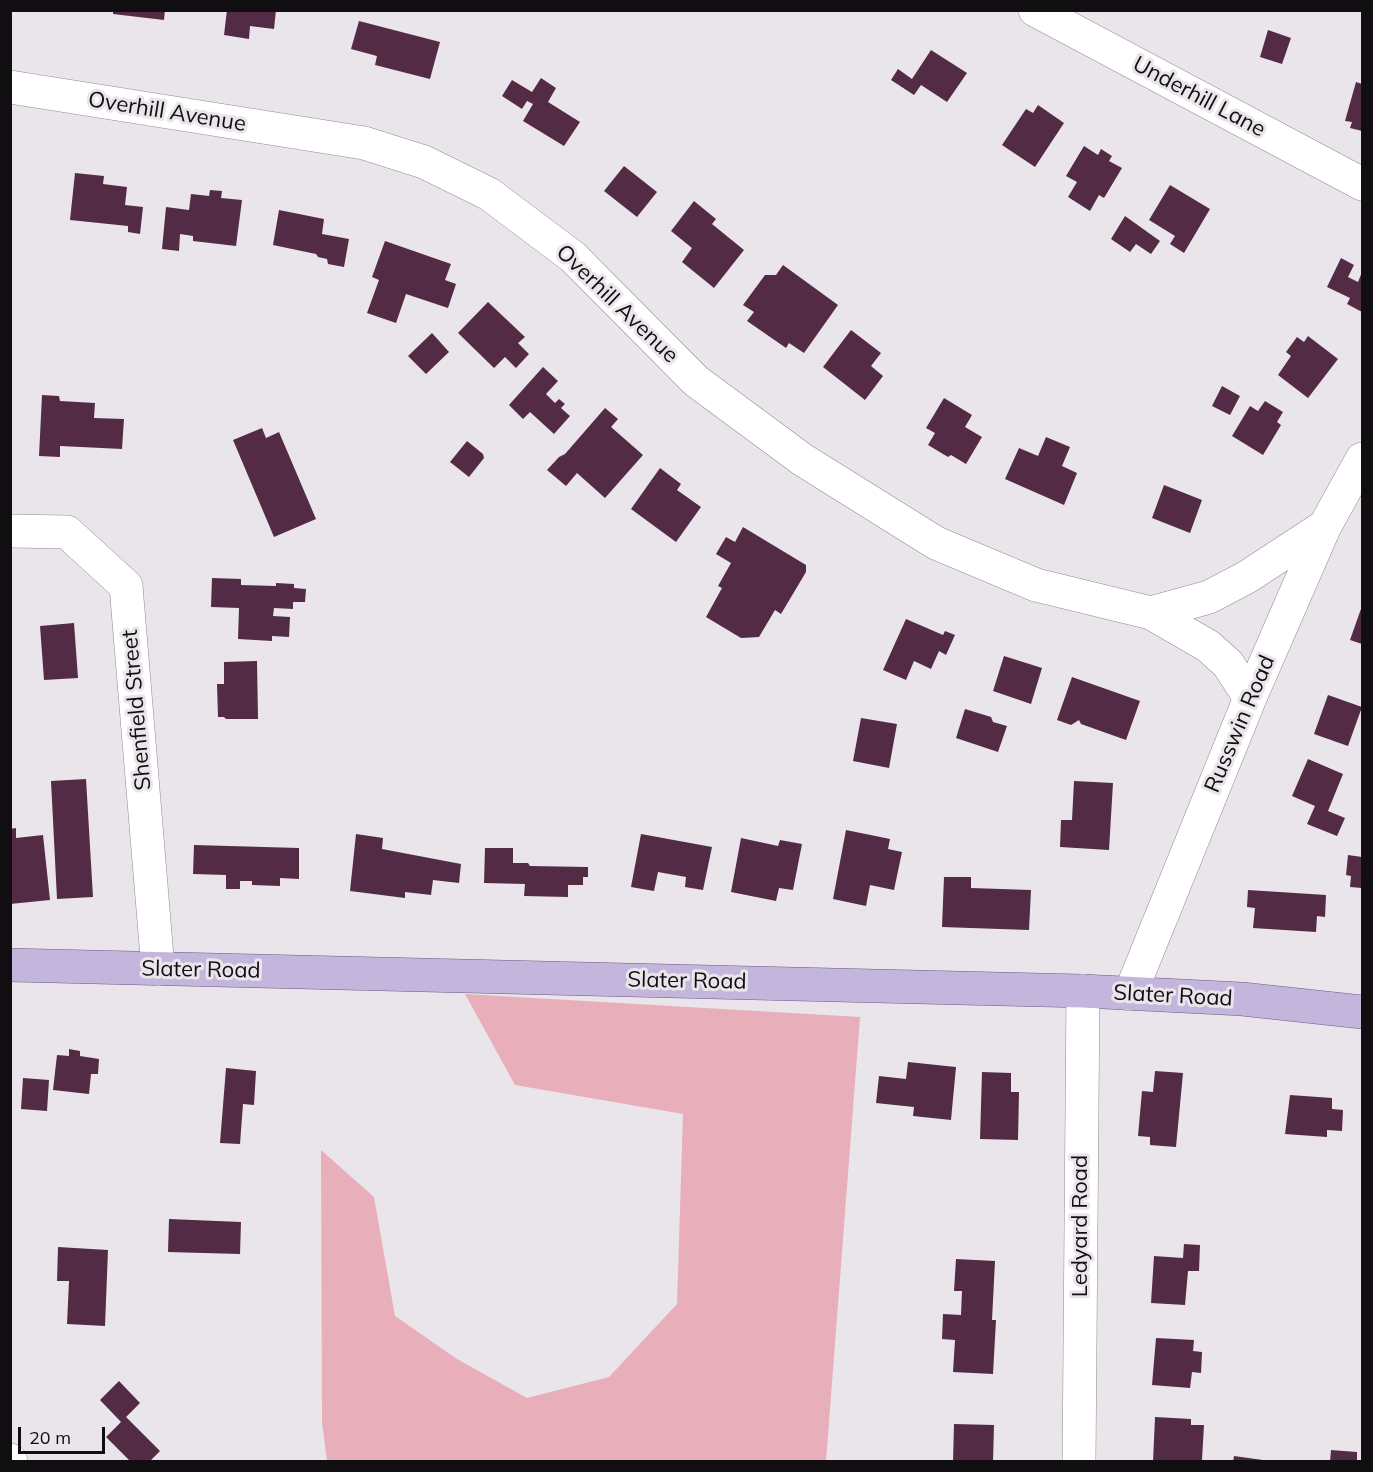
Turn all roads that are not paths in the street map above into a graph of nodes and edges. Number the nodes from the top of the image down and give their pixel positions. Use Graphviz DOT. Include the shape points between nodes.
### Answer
graph roads {
  1 [pos="1035,10"];
  2 [pos="10,87"];
  3 [pos="1362,184"];
  4 [pos="1362,459"];
  5 [pos="1325,525"];
  6 [pos="10,531"];
  7 [pos="1151,613"];
  8 [pos="1250,698"];
  9 [pos="10,965"];
  10 [pos="158,969"];
  11 [pos="1083,992"];
  12 [pos="1130,994"];
  13 [pos="1362,1012"];
  14 [pos="1079,1461"];
  1 -- 3 [label="street, Underhill Lane"];
  2 -- 7 [label="street, Overhill Avenue" via="364,143 424,162 489,194 573,257 696,381 803,460 936,543 1036,585"];
  4 -- 5 [label="street, Russwin Road"];
  5 -- 7 [label="street, Overhill Avenue" via="1247,577 1209,597"];
  5 -- 8 [label="street, Russwin Road"];
  6 -- 10 [label="street, Shenfield Street" via="67,532 126,586"];
  7 -- 8 [label="street, Overhill Avenue" via="1208,646 1228,664"];
  8 -- 12 [label="street, Russwin Road"];
  9 -- 10 [label="main road, Slater Road"];
  10 -- 11 [label="main road, Slater Road"];
  11 -- 12 [label="main road, Slater Road"];
  11 -- 14 [label="street, Ledyard Road"];
  12 -- 13 [label="main road, Slater Road" via="1242,999"];
}
